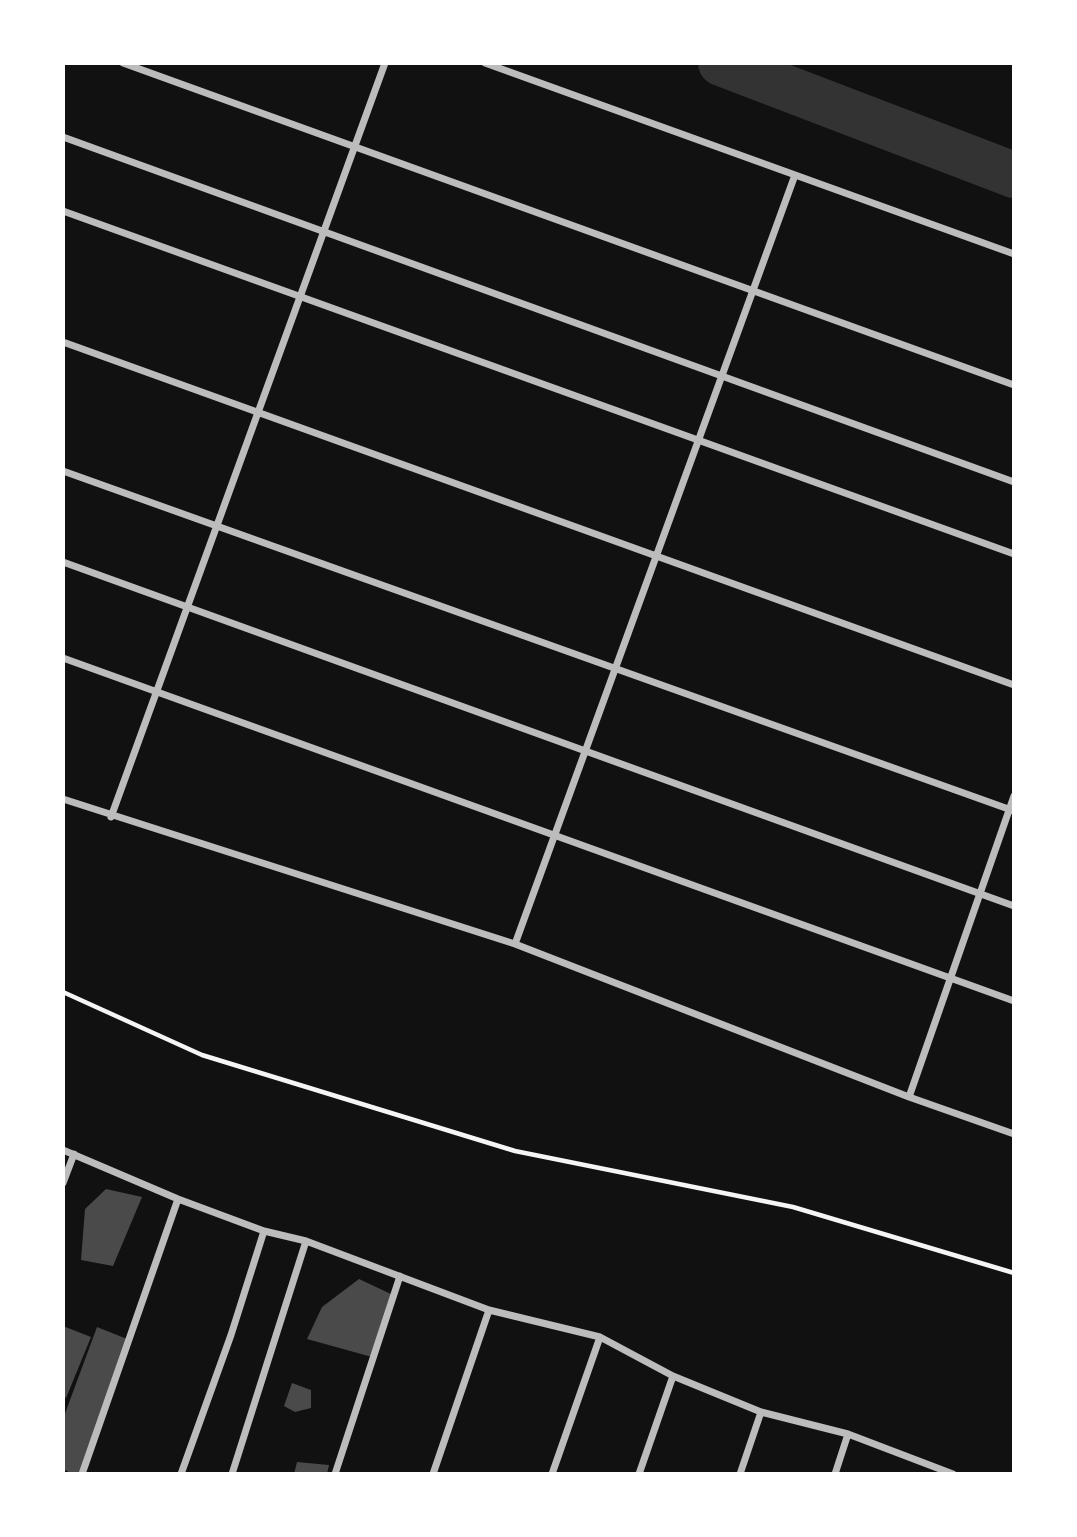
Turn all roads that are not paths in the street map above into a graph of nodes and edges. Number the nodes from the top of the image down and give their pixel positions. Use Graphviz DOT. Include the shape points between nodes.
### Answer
graph roads {
  1 [pos="123,63"];
  2 [pos="385,63"];
  3 [pos="485,63"];
  4 [pos="63,137"];
  5 [pos="355,146"];
  6 [pos="795,175"];
  7 [pos="63,211"];
  8 [pos="324,231"];
  9 [pos="1014,254"];
  10 [pos="753,291"];
  11 [pos="302,296"];
  12 [pos="63,342"];
  13 [pos="723,376"];
  14 [pos="1014,385"];
  15 [pos="259,411"];
  16 [pos="700,441"];
  17 [pos="63,471"];
  18 [pos="1014,482"];
  19 [pos="216,525"];
  20 [pos="1014,554"];
  21 [pos="657,556"];
  22 [pos="63,562"];
  23 [pos="188,606"];
  24 [pos="63,659"];
  25 [pos="615,668"];
  26 [pos="1014,685"];
  27 [pos="158,692"];
  28 [pos="586,751"];
  29 [pos="1014,796"];
  30 [pos="63,799"];
  31 [pos="1011,810"];
  32 [pos="111,817"];
  33 [pos="557,837"];
  34 [pos="980,894"];
  35 [pos="1014,906"];
  36 [pos="515,944"];
  37 [pos="950,978"];
  38 [pos="1014,1001"];
  39 [pos="909,1097"];
  40 [pos="1014,1134"];
  41 [pos="63,1150"];
  42 [pos="74,1154"];
  43 [pos="63,1183"];
  44 [pos="178,1199"];
  45 [pos="264,1231"];
  46 [pos="306,1241"];
  47 [pos="400,1276"];
  48 [pos="489,1310"];
  49 [pos="600,1337"];
  50 [pos="673,1376"];
  51 [pos="761,1412"];
  52 [pos="848,1434"];
  53 [pos="942,1472"];
  54 [pos="82,1474"];
  55 [pos="181,1474"];
  56 [pos="232,1474"];
  57 [pos="335,1474"];
  58 [pos="433,1474"];
  59 [pos="552,1474"];
  60 [pos="639,1474"];
  61 [pos="740,1474"];
  62 [pos="835,1474"];
  63 [pos="953,1474"];
  1 -- 5 [label="street"];
  2 -- 5 [label="street"];
  3 -- 6 [label="street"];
  4 -- 8 [label="street"];
  5 -- 8 [label="street"];
  5 -- 10 [label="street"];
  6 -- 9 [label="street"];
  6 -- 10 [label="street"];
  7 -- 11 [label="street"];
  8 -- 11 [label="street"];
  8 -- 13 [label="street"];
  10 -- 13 [label="street"];
  10 -- 14 [label="street"];
  11 -- 15 [label="street"];
  11 -- 16 [label="street"];
  12 -- 15 [label="street"];
  13 -- 16 [label="street"];
  13 -- 18 [label="street"];
  15 -- 19 [label="street"];
  15 -- 21 [label="street"];
  16 -- 20 [label="street"];
  16 -- 21 [label="street"];
  17 -- 19 [label="street"];
  19 -- 23 [label="street"];
  19 -- 25 [label="street"];
  21 -- 25 [label="street"];
  21 -- 26 [label="street"];
  22 -- 23 [label="street"];
  23 -- 27 [label="street"];
  23 -- 28 [label="street"];
  24 -- 27 [label="street"];
  25 -- 28 [label="street"];
  25 -- 31 [label="street"];
  27 -- 32 [label="street"];
  27 -- 33 [label="street"];
  28 -- 33 [label="street"];
  28 -- 34 [label="street"];
  29 -- 31 [label="street"];
  30 -- 32 [label="street"];
  31 -- 34 [label="street"];
  32 -- 36 [label="street"];
  33 -- 36 [label="street"];
  33 -- 37 [label="street"];
  34 -- 35 [label="street"];
  34 -- 37 [label="street"];
  36 -- 39 [label="street"];
  37 -- 38 [label="street"];
  37 -- 39 [label="street"];
  39 -- 40 [label="street"];
  41 -- 42 [label="street"];
  42 -- 43 [label="street"];
  42 -- 44 [label="street"];
  44 -- 45 [label="street"];
  44 -- 54 [label="street"];
  45 -- 46 [label="street"];
  45 -- 55 [label="street"];
  46 -- 47 [label="street"];
  46 -- 56 [label="street"];
  47 -- 48 [label="street"];
  47 -- 57 [label="street"];
  48 -- 49 [label="street"];
  48 -- 58 [label="street"];
  49 -- 50 [label="street"];
  49 -- 59 [label="street"];
  50 -- 51 [label="street"];
  50 -- 60 [label="street"];
  51 -- 52 [label="street"];
  51 -- 61 [label="street"];
  52 -- 53 [label="street"];
  52 -- 62 [label="street"];
  53 -- 63 [label="street"];
}
